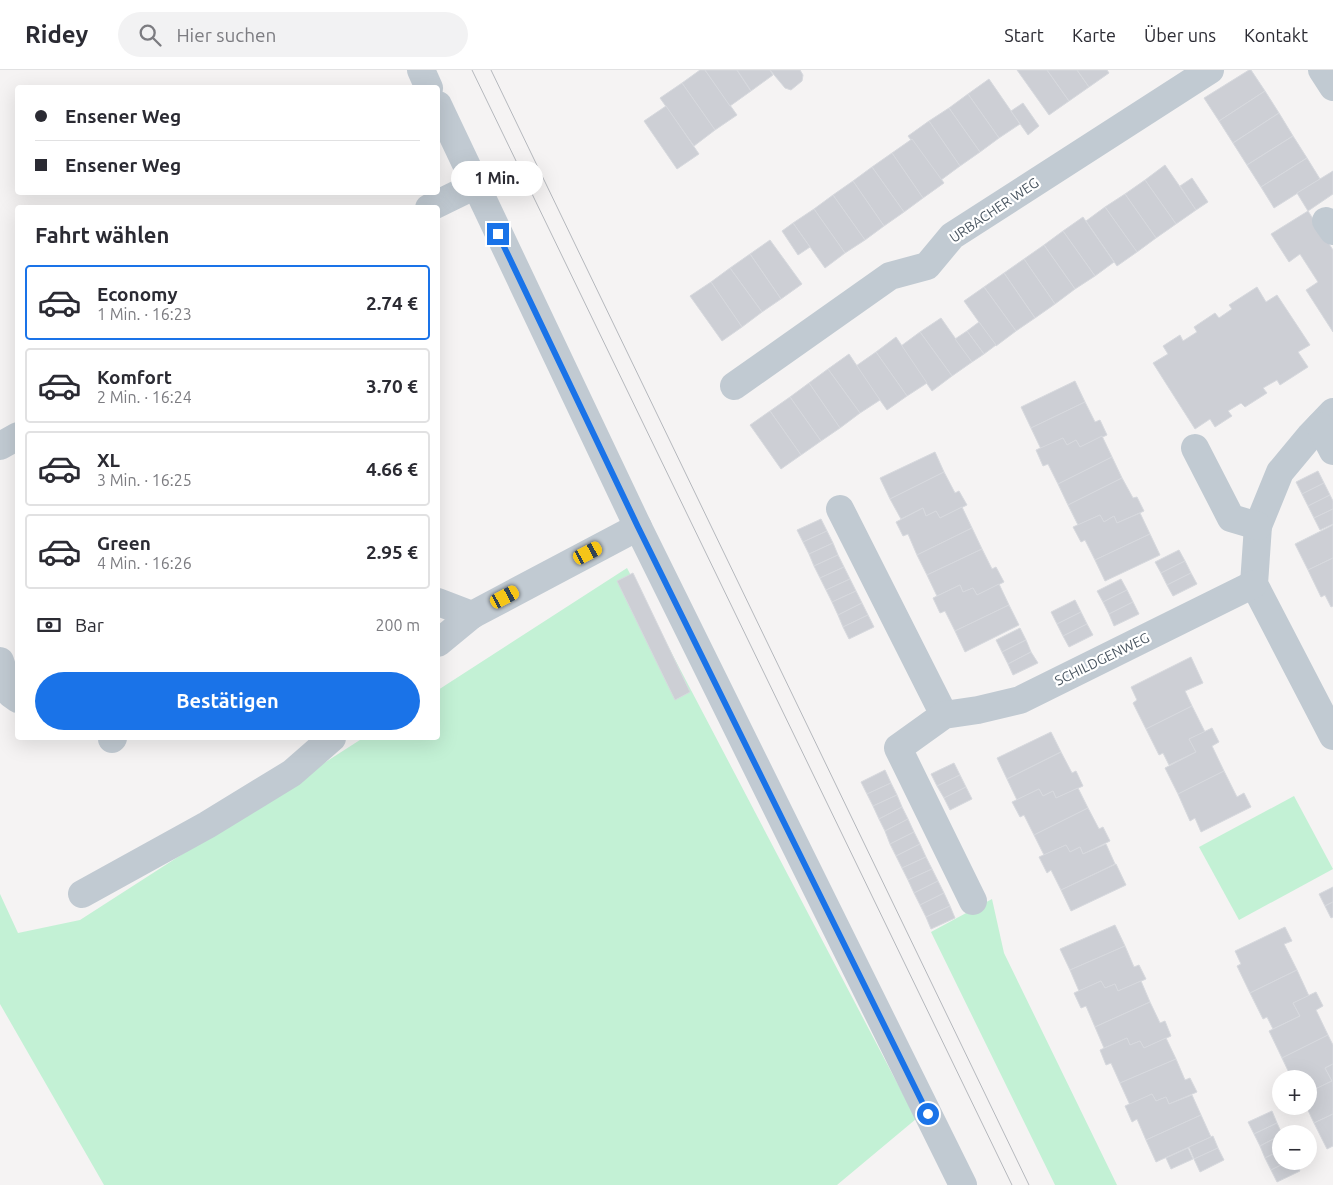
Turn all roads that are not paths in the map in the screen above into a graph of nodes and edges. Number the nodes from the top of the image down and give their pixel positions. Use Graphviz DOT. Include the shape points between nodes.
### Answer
graph roads {
  1 [pos="421,70"];
  2 [pos="1210,70"];
  3 [pos="1322,70"];
  4 [pos="428,85"];
  5 [pos="1333,87"];
  6 [pos="440,110"];
  7 [pos="474,186"];
  8 [pos="435,205"];
  9 [pos="734,386"];
  10 [pos="1326,419"];
  11 [pos="15,438"];
  12 [pos="0,446"];
  13 [pos="1195,448"];
  14 [pos="1333,451"];
  15 [pos="840,509"];
  16 [pos="1258,526"];
  17 [pos="638,527"];
  18 [pos="1254,584"];
  19 [pos="440,603"];
  20 [pos="472,615"];
  21 [pos="440,641"];
  22 [pos="0,661"];
  23 [pos="15,697"];
  24 [pos="944,715"];
  25 [pos="1333,736"];
  26 [pos="330,740"];
  27 [pos="82,894"];
  28 [pos="973,901"];
  29 [pos="963,1185"];
  1 -- 4 [label="street"];
  2 -- 9 [label="street, URBACHER WEG" via="952,236 927,266 890,276"];
  3 -- 5 [label="street"];
  6 -- 7 [label="street"];
  7 -- 8 [label="street"];
  7 -- 17 [label="street"];
  10 -- 14 [label="street"];
  10 -- 16 [label="street" via="1280,472"];
  11 -- 12 [label="street"];
  13 -- 16 [label="street" via="1231,518"];
  15 -- 24 [label="street"];
  16 -- 18 [label="street"];
  17 -- 20 [label="street"];
  17 -- 29 [label="street"];
  18 -- 24 [label="street, SCHILDGENWEG" via="1020,700"];
  18 -- 25 [label="street"];
  19 -- 20 [label="street"];
  20 -- 21 [label="street"];
  22 -- 23 [label="street" via="11,694"];
  24 -- 28 [label="street" via="898,748"];
  26 -- 27 [label="street" via="292,773 207,825"];
}
